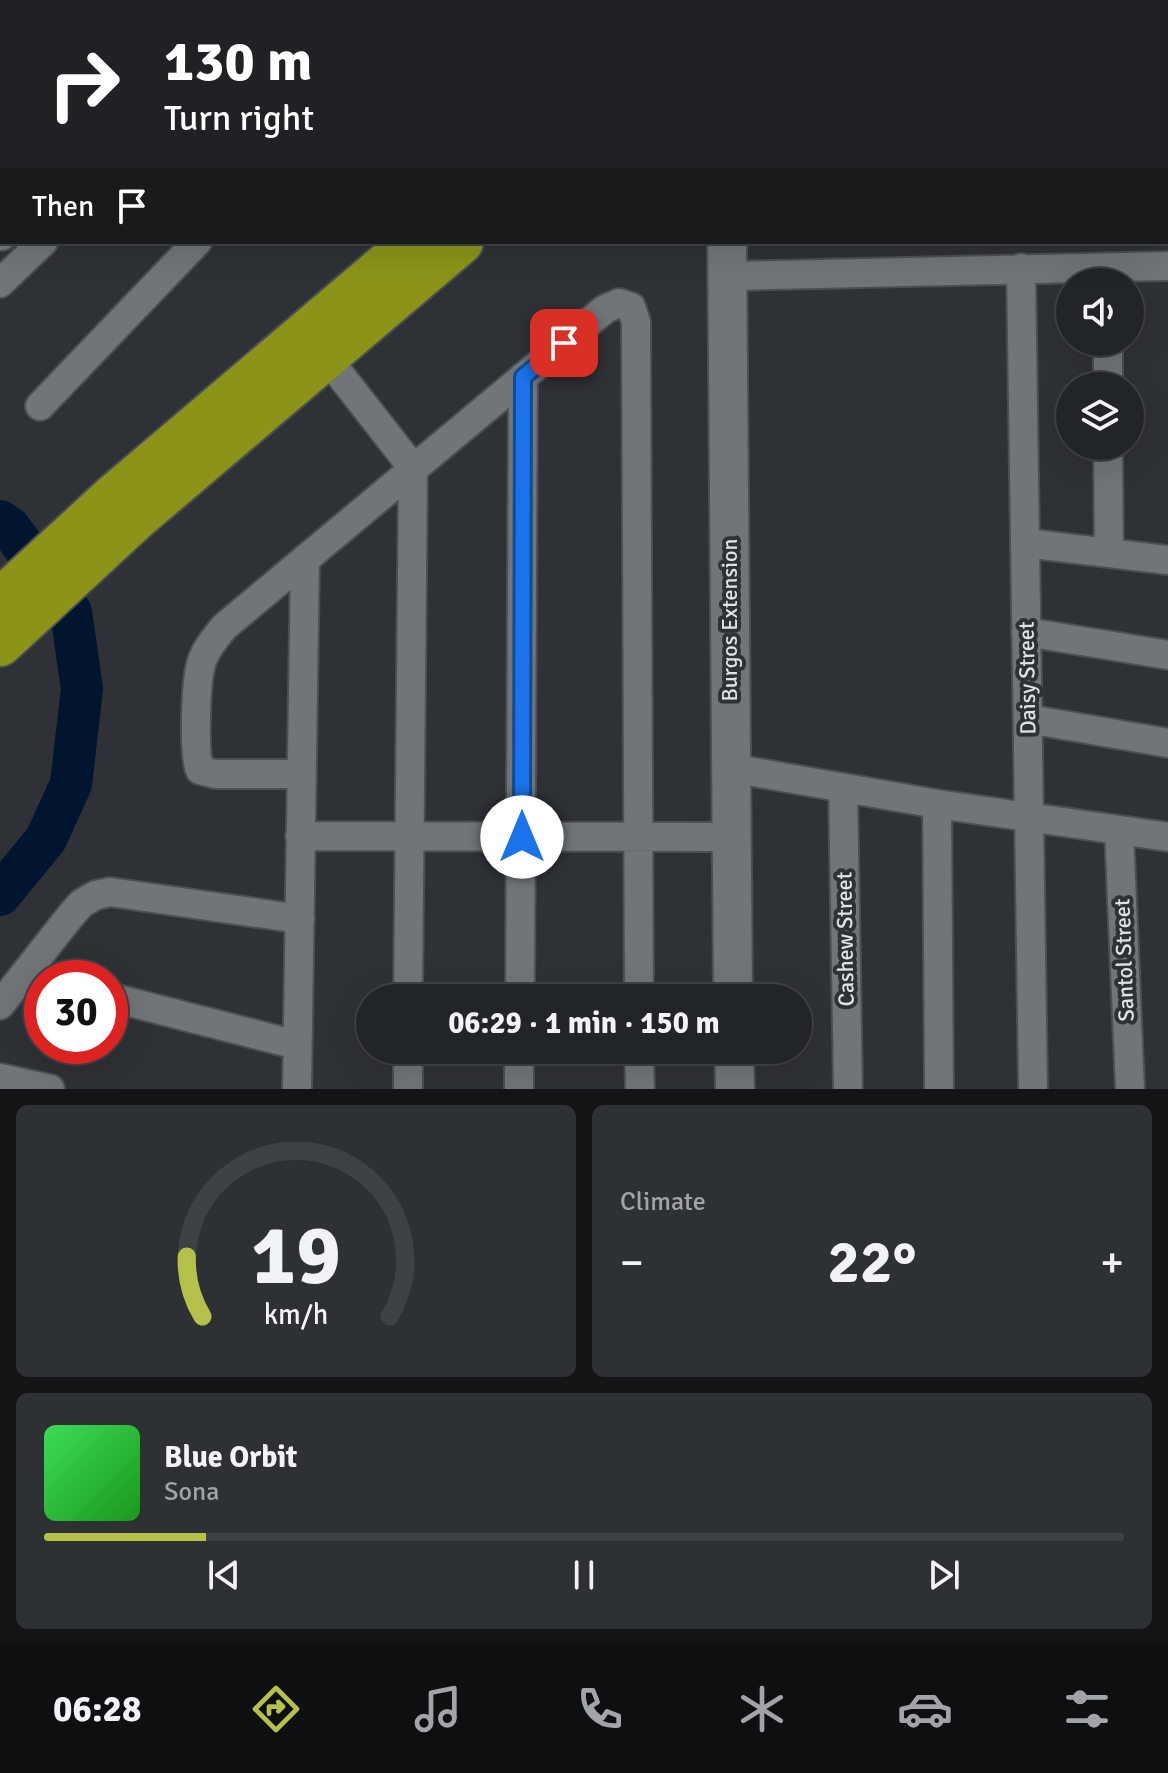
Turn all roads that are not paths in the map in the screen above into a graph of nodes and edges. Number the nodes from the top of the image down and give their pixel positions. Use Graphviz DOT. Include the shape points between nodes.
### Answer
graph roads {
  1 [pos="41,244"];
  2 [pos="195,244"];
  3 [pos="411,244"];
  4 [pos="458,244"];
  5 [pos="727,259"];
  6 [pos="1168,266"];
  7 [pos="1021,268"];
  8 [pos="1144,269"];
  9 [pos="1056,270"];
  10 [pos="0,283"];
  11 [pos="316,344"];
  12 [pos="523,377"];
  13 [pos="40,406"];
  14 [pos="1108,460"];
  15 [pos="413,468"];
  16 [pos="124,507"];
  17 [pos="1025,543"];
  18 [pos="1109,553"];
  19 [pos="305,559"];
  20 [pos="1168,560"];
  21 [pos="0,601"];
  22 [pos="1026,632"];
  23 [pos="0,644"];
  24 [pos="1168,655"];
  25 [pos="1028,719"];
  26 [pos="1168,743"];
  27 [pos="730,768"];
  28 [pos="302,774"];
  29 [pos="843,789"];
  30 [pos="937,804"];
  31 [pos="1029,817"];
  32 [pos="1119,830"];
  33 [pos="300,836"];
  34 [pos="409,837"];
  35 [pos="522,837"];
  36 [pos="636,837"];
  37 [pos="731,837"];
  38 [pos="1168,837"];
  39 [pos="300,919"];
  40 [pos="44,960"];
  41 [pos="408,984"];
  42 [pos="520,984"];
  43 [pos="639,984"];
  44 [pos="733,984"];
  45 [pos="24,985"];
  46 [pos="128,1002"];
  47 [pos="0,1005"];
  48 [pos="297,1045"];
  49 [pos="408,1064"];
  50 [pos="519,1064"];
  51 [pos="639,1064"];
  52 [pos="734,1064"];
  53 [pos="0,1078"];
  54 [pos="50,1089"];
  55 [pos="297,1089"];
  56 [pos="408,1089"];
  57 [pos="519,1089"];
  58 [pos="640,1089"];
  59 [pos="735,1089"];
  60 [pos="848,1089"];
  61 [pos="939,1089"];
  62 [pos="1033,1089"];
  63 [pos="1130,1089"];
  1 -- 10 [label="street"];
  2 -- 13 [label="street"];
  3 -- 11 [label="highway"];
  4 -- 11 [label="highway"];
  5 -- 7 [label="street"];
  5 -- 27 [label="main road, Burgos Extension"];
  6 -- 8 [label="street"];
  7 -- 9 [label="street"];
  7 -- 17 [label="street, Daisy Street"];
  11 -- 15 [label="street"];
  11 -- 16 [label="highway"];
  12 -- 15 [label="street"];
  12 -- 35 [label="street"];
  12 -- 36 [label="street" via="605,309 619,303 631,307 636,322"];
  14 -- 18 [label="street"];
  15 -- 19 [label="street"];
  15 -- 34 [label="street"];
  16 -- 21 [label="highway"];
  16 -- 23 [label="highway"];
  17 -- 18 [label="street"];
  17 -- 22 [label="street, Daisy Street"];
  18 -- 20 [label="street"];
  19 -- 28 [label="street"];
  19 -- 28 [label="street" via="224,627 209,646 201,664 196,753 200,770 207,773"];
  22 -- 24 [label="street"];
  22 -- 25 [label="street, Daisy Street"];
  25 -- 26 [label="street"];
  25 -- 31 [label="street, Daisy Street"];
  27 -- 29 [label="street"];
  27 -- 37 [label="main road, Burgos Extension"];
  28 -- 33 [label="street"];
  29 -- 30 [label="street"];
  29 -- 60 [label="street, Cashew Street"];
  30 -- 31 [label="street"];
  30 -- 61 [label="street"];
  31 -- 32 [label="street"];
  31 -- 62 [label="street, Daisy Street"];
  32 -- 38 [label="street"];
  32 -- 63 [label="street, Santol Street"];
  33 -- 34 [label="street"];
  33 -- 39 [label="street"];
  34 -- 35 [label="street"];
  34 -- 41 [label="street"];
  35 -- 36 [label="street"];
  35 -- 42 [label="street"];
  36 -- 37 [label="street"];
  36 -- 43 [label="street"];
  37 -- 44 [label="main road, Burgos Extension"];
  39 -- 40 [label="street" via="126,894 96,895 72,914"];
  39 -- 48 [label="street"];
  45 -- 47 [label="street"];
  46 -- 48 [label="street"];
  48 -- 55 [label="street"];
  49 -- 56 [label="street"];
  50 -- 57 [label="street"];
  51 -- 58 [label="street"];
  52 -- 59 [label="main road"];
  53 -- 54 [label="street"];
}
